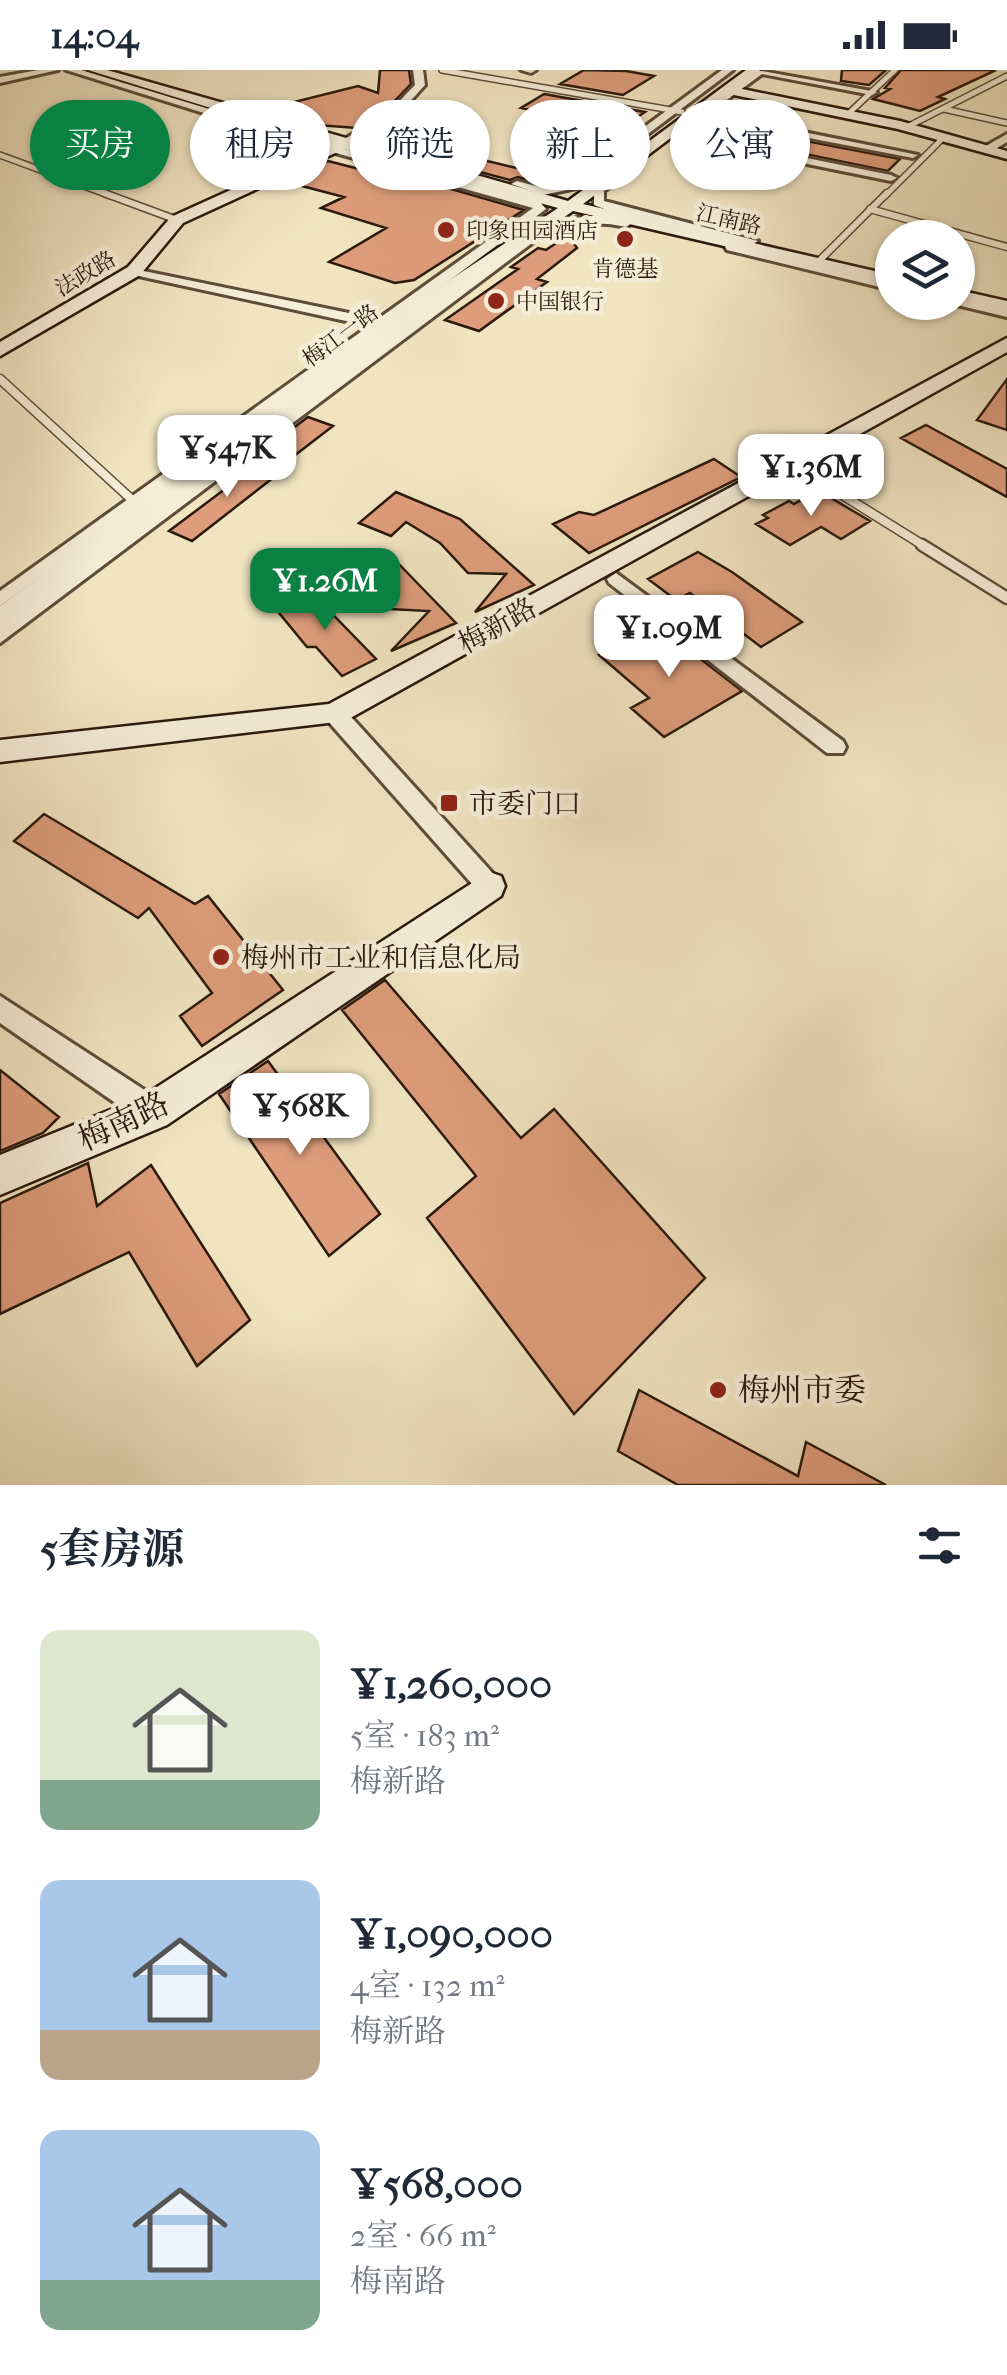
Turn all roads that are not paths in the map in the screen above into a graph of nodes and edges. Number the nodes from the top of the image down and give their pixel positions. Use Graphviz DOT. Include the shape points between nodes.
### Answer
graph roads {
  1 [pos="54,70"];
  2 [pos="71,70"];
  3 [pos="94,70"];
  4 [pos="110,70"];
  5 [pos="418,70"];
  6 [pos="442,70"];
  7 [pos="728,70"];
  8 [pos="740,70"];
  9 [pos="894,70"];
  10 [pos="761,71"];
  11 [pos="1007,76"];
  12 [pos="0,80"];
  13 [pos="728,90"];
  14 [pos="872,92"];
  15 [pos="692,100"];
  16 [pos="695,100"];
  17 [pos="944,108"];
  18 [pos="670,111"];
  19 [pos="848,114"];
  20 [pos="670,117"];
  21 [pos="670,118"];
  22 [pos="1007,123"];
  23 [pos="907,126"];
  24 [pos="810,135"];
  25 [pos="818,137"];
  26 [pos="944,137"];
  27 [pos="1007,137"];
  28 [pos="342,144"];
  29 [pos="988,149"];
  30 [pos="0,155"];
  31 [pos="913,155"];
  32 [pos="1007,155"];
  33 [pos="810,162"];
  34 [pos="891,178"];
  35 [pos="564,204"];
  36 [pos="870,209"];
  37 [pos="177,220"];
  38 [pos="1007,247"];
  39 [pos="817,262"];
  40 [pos="134,271"];
  41 [pos="875,275"];
  42 [pos="875,275"];
  43 [pos="875,275"];
  44 [pos="975,291"];
  45 [pos="1007,298"];
  46 [pos="975,302"];
  47 [pos="1007,309"];
  48 [pos="387,325"];
  49 [pos="1007,344"];
  50 [pos="0,350"];
  51 [pos="0,380"];
  52 [pos="791,464"];
  53 [pos="141,507"];
  54 [pos="616,579"];
  55 [pos="1007,598"];
  56 [pos="0,600"];
  57 [pos="0,619"];
  58 [pos="0,636"];
  59 [pos="335,714"];
  60 [pos="835,747"];
  61 [pos="0,751"];
  62 [pos="489,886"];
  63 [pos="0,1008"];
  64 [pos="153,1112"];
  65 [pos="0,1175"];
  1 -- 12 [label="street"];
  2 -- 28 [label="street"];
  3 -- 28 [label="main road, 江南路"];
  4 -- 28 [label="street"];
  5 -- 28 [label="street" via="420,85 390,117"];
  6 -- 18 [label="lane"];
  7 -- 15 [label="street"];
  8 -- 16 [label="main road"];
  9 -- 14 [label="lane"];
  10 -- 13 [label="main road"];
  10 -- 14 [label="street"];
  10 -- 41 [label="street" via="598,190 596,201"];
  11 -- 17 [label="lane"];
  13 -- 19 [label="main road"];
  13 -- 35 [label="main road"];
  14 -- 19 [label="lane"];
  17 -- 22 [label="lane"];
  17 -- 23 [label="lane"];
  19 -- 23 [label="main road"];
  19 -- 25 [label="street"];
  20 -- 28 [label="street" via="555,192"];
  21 -- 35 [label="main road"];
  23 -- 26 [label="main road"];
  24 -- 25 [label="street"];
  25 -- 31 [label="street"];
  26 -- 29 [label="main road"];
  26 -- 36 [label="lane"];
  27 -- 29 [label="street"];
  28 -- 35 [label="main road, 江南路"];
  28 -- 37 [label="main road, 法政路"];
  28 -- 48 [label="street" via="540,210"];
  29 -- 32 [label="main road"];
  30 -- 37 [label="lane"];
  33 -- 34 [label="street"];
  35 -- 39 [label="main road, 江南路"];
  35 -- 48 [label="main road, 梅江一路"];
  36 -- 38 [label="lane"];
  36 -- 39 [label="lane"];
  37 -- 40 [label="main road, 法政路"];
  39 -- 42 [label="main road, 江南路"];
  40 -- 48 [label="street"];
  40 -- 50 [label="main road, 法政路"];
  43 -- 58 [label="street" via="602,217 558,222"];
  44 -- 45 [label="street"];
  46 -- 47 [label="main road"];
  48 -- 53 [label="main road, 梅江一路"];
  49 -- 52 [label="main road, 梅新路"];
  51 -- 53 [label="lane"];
  52 -- 55 [label="lane"];
  52 -- 59 [label="main road, 梅新路"];
  53 -- 56 [label="street"];
  53 -- 57 [label="main road, 梅江一路"];
  54 -- 60 [label="street"];
  59 -- 61 [label="main road, 梅新路"];
  59 -- 62 [label="street"];
  62 -- 64 [label="main road, 梅南路"];
  63 -- 64 [label="street"];
  64 -- 65 [label="main road, 梅南路"];
}
